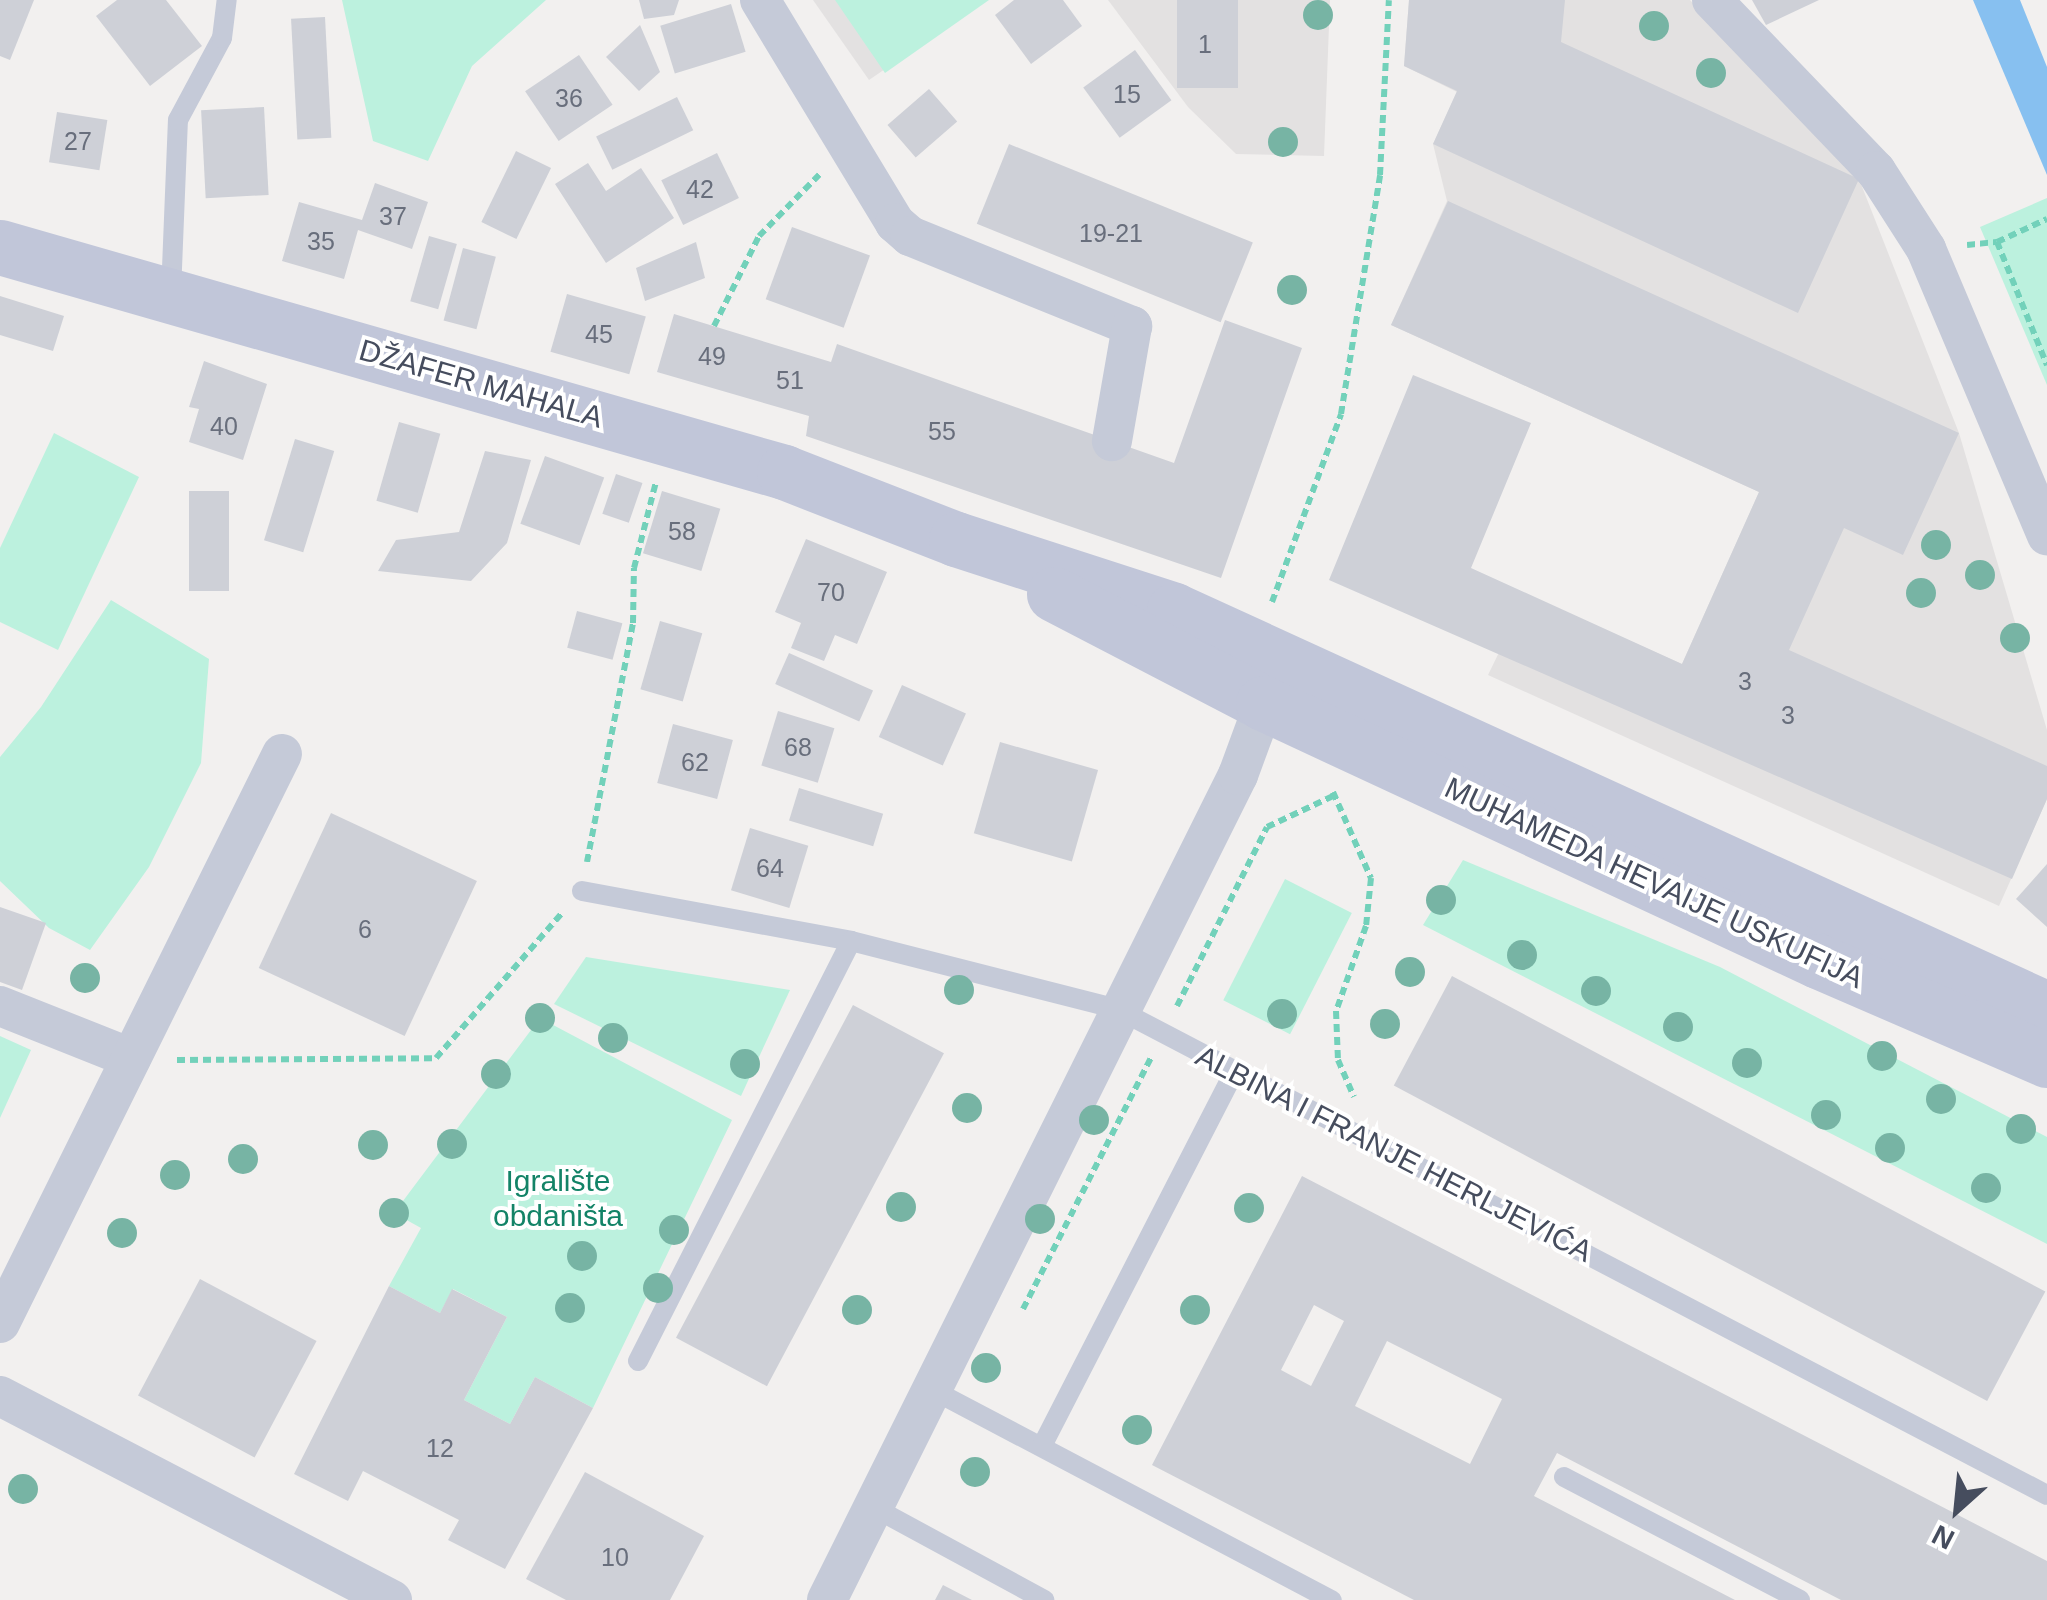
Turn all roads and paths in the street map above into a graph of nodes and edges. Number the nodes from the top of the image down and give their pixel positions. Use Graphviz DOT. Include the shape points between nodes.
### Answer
graph roads {
  1 [pos="228,0"];
  2 [pos="760,0"];
  3 [pos="1389,0"];
  4 [pos="1712,0"];
  5 [pos="834,160"];
  6 [pos="2047,219"];
  7 [pos="2009,236"];
  8 [pos="1996,242"];
  9 [pos="0,247"];
  10 [pos="171,295"];
  11 [pos="714,326"];
  12 [pos="2047,366"];
  13 [pos="1112,441"];
  14 [pos="660,463"];
  15 [pos="2047,536"];
  16 [pos="1272,657"];
  17 [pos="282,754"];
  18 [pos="582,891"];
  19 [pos="851,941"];
  20 [pos="0,1006"];
  21 [pos="1116,1009"];
  22 [pos="2047,1009"];
  23 [pos="1163,1034"];
  24 [pos="131,1058"];
  25 [pos="2047,1060"];
  26 [pos="1234,1072"];
  27 [pos="1354,1098"];
  28 [pos="0,1323"];
  29 [pos="1015,1324"];
  30 [pos="638,1361"];
  31 [pos="931,1389"];
  32 [pos="0,1396"];
  33 [pos="1042,1446"];
  34 [pos="1564,1477"];
  35 [pos="2047,1495"];
  36 [pos="873,1507"];
  37 [pos="392,1600"];
  38 [pos="828,1600"];
  39 [pos="1044,1600"];
  40 [pos="1332,1600"];
  41 [pos="1800,1600"];
  1 -- 10 [label="lane" via="222,38 178,120"];
  2 -- 13 [label="street" via="903,230 1132,326"];
  3 -- 16 [label="path" via="1380,174 1341,414"];
  4 -- 15 [label="street" via="1876,170 1926,248"];
  5 -- 11 [label="path" via="759,236"];
  6 -- 7 [label="path"];
  8 -- 12 [label="path"];
  9 -- 10 [label="main road, DŽAFER MAHALA"];
  10 -- 16 [label="main road, DŽAFER MAHALA" via="784,472"];
  14 -- 18 [label="path" via="634,568 633,623"];
  16 -- 21 [label="street" via="1238,775"];
  16 -- 22 [label="main road, MUHAMEDA HEVAIJE USKUFIJA"];
  16 -- 25 [label="main road, MUHAMEDA HEVAIJE USKUFIJA" via="1818,961"];
  17 -- 24 [label="street"];
  18 -- 19 [label="lane, ALBINA I FRANJE HERLJEVIĆA"];
  18 -- 24 [label="path" via="436,1058"];
  19 -- 21 [label="lane, ALBINA I FRANJE HERLJEVIĆA"];
  19 -- 30 [label="lane"];
  20 -- 24 [label="street"];
  21 -- 23 [label="lane, ALBINA I FRANJE HERLJEVIĆA"];
  21 -- 31 [label="street"];
  23 -- 26 [label="lane, ALBINA I FRANJE HERLJEVIĆA"];
  23 -- 27 [label="path" via="1267,827 1333,796 1371,878 1366,926 1336,1011 1338,1060"];
  23 -- 29 [label="path"];
  24 -- 28 [label="street"];
  26 -- 33 [label="lane"];
  26 -- 35 [label="lane, ALBINA I FRANJE HERLJEVIĆA"];
  31 -- 33 [label="lane"];
  31 -- 36 [label="street"];
  32 -- 37 [label="street"];
  33 -- 40 [label="lane"];
  34 -- 41 [label="lane"];
  36 -- 38 [label="street"];
  36 -- 39 [label="lane"];
}
